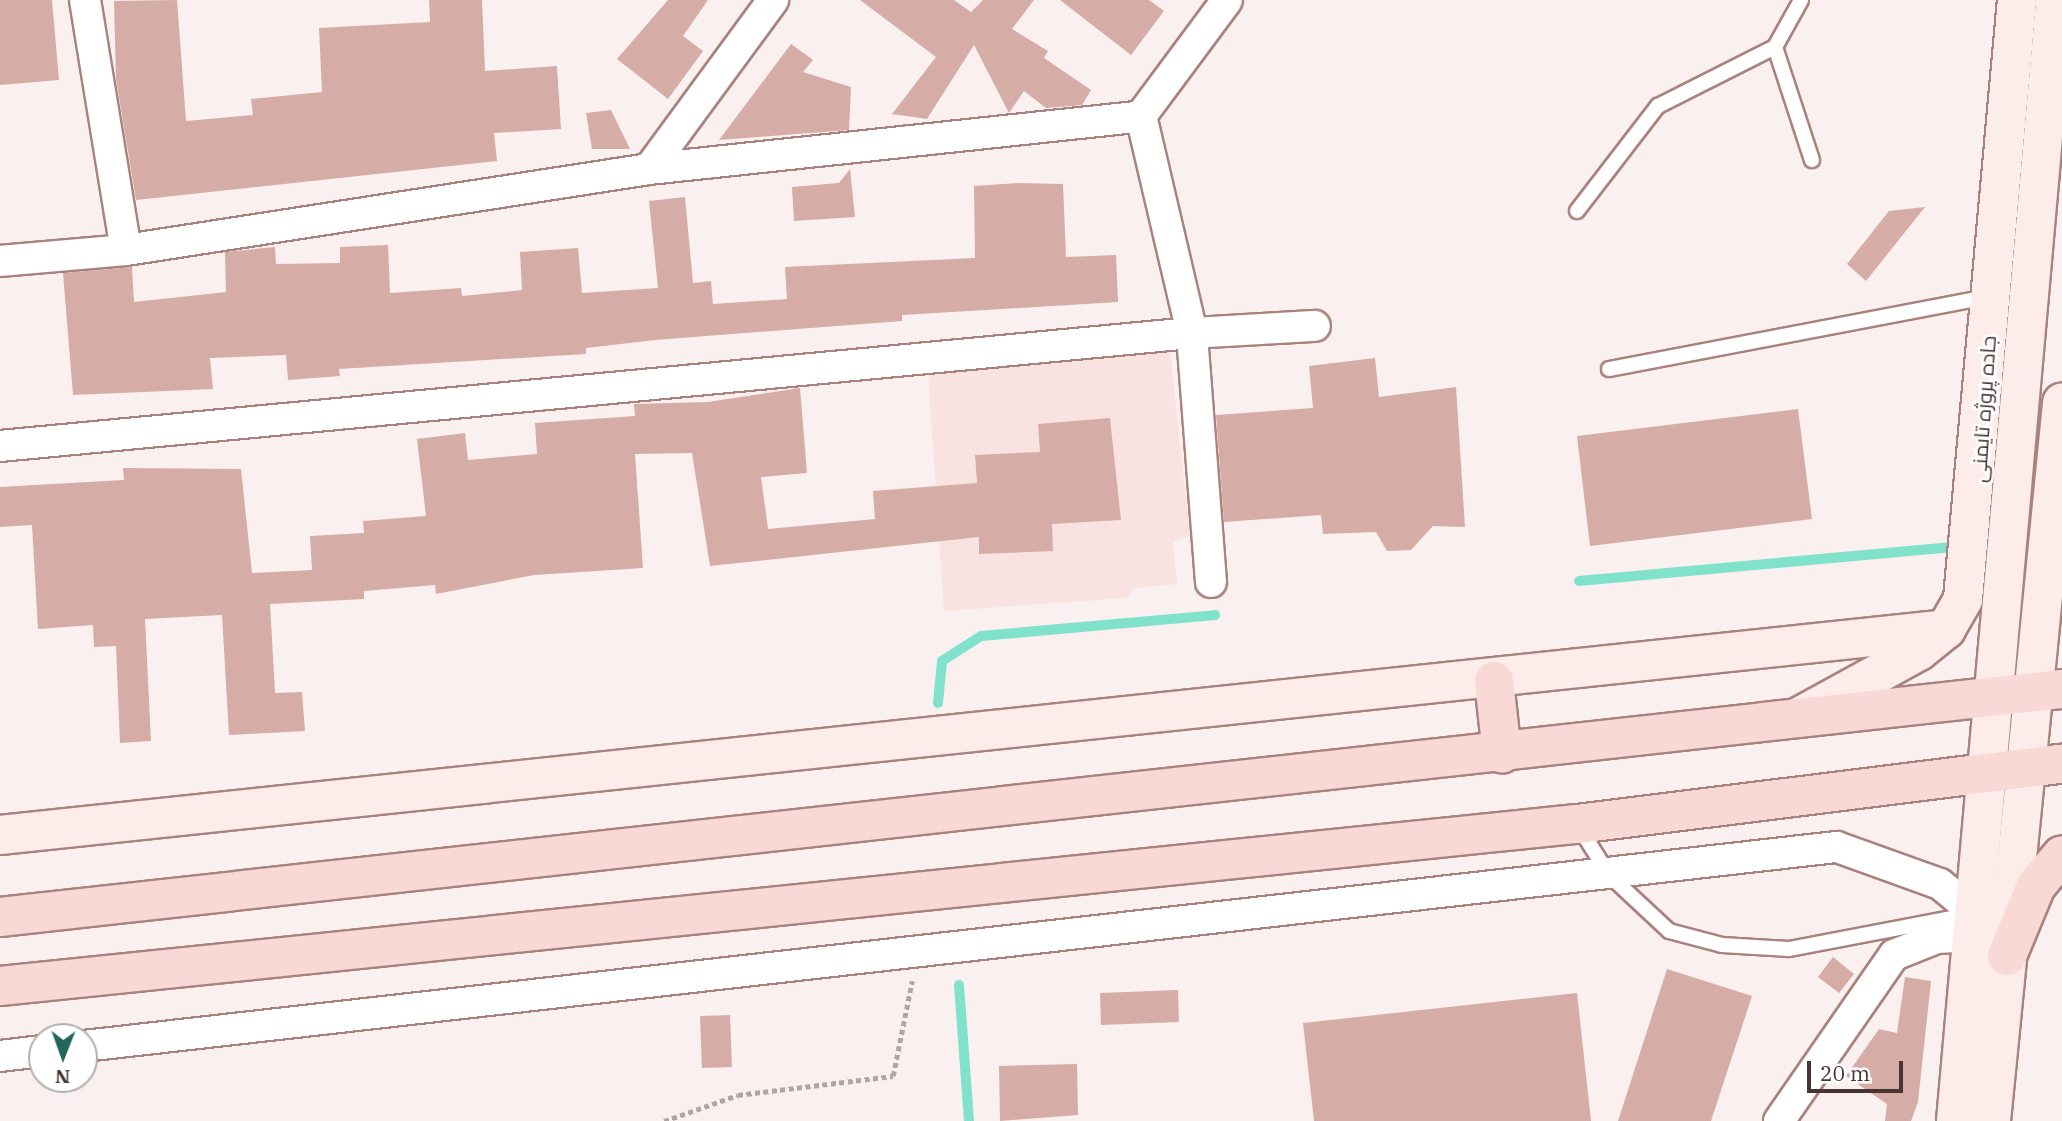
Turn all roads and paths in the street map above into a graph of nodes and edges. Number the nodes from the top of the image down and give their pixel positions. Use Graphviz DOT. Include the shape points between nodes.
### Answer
graph roads {
  1 [pos="85,0"];
  2 [pos="773,0"];
  3 [pos="1227,0"];
  4 [pos="1801,0"];
  5 [pos="2017,0"];
  6 [pos="2055,0"];
  7 [pos="1774,47"];
  8 [pos="1141,116"];
  9 [pos="1812,160"];
  10 [pos="649,169"];
  11 [pos="1577,211"];
  12 [pos="125,250"];
  13 [pos="0,261"];
  14 [pos="1991,296"];
  15 [pos="1315,326"];
  16 [pos="1192,333"];
  17 [pos="1609,369"];
  18 [pos="2001,402"];
  19 [pos="2062,403"];
  20 [pos="0,446"];
  21 [pos="2060,453"];
  22 [pos="1211,582"];
  23 [pos="1946,629"];
  24 [pos="1494,681"];
  25 [pos="2049,691"];
  26 [pos="1992,697"];
  27 [pos="1788,723"];
  28 [pos="1502,754"];
  29 [pos="2044,766"];
  30 [pos="1986,774"];
  31 [pos="1577,824"];
  32 [pos="0,835"];
  33 [pos="2062,855"];
  34 [pos="1609,875"];
  35 [pos="0,917"];
  36 [pos="1974,925"];
  37 [pos="918,953"];
  38 [pos="2007,956"];
  39 [pos="0,986"];
  40 [pos="98,1044"];
  41 [pos="28,1053"];
  42 [pos="0,1056"];
  43 [pos="664,1121"];
  44 [pos="1779,1121"];
  45 [pos="1956,1121"];
  46 [pos="1991,1121"];
  1 -- 12 [label="street"];
  2 -- 10 [label="street"];
  3 -- 8 [label="street"];
  4 -- 7 [label="lane"];
  5 -- 14 [label="street, جاده پروژه تایمنی"];
  6 -- 18 [label="street, جاده پروژه تایمنی"];
  7 -- 9 [label="lane"];
  7 -- 11 [label="lane" via="1658,106"];
  8 -- 10 [label="street"];
  8 -- 16 [label="street"];
  10 -- 12 [label="street"];
  12 -- 13 [label="street"];
  14 -- 17 [label="lane"];
  14 -- 18 [label="street, جاده پروژه تایمنی"];
  15 -- 16 [label="street"];
  16 -- 20 [label="street"];
  16 -- 22 [label="street"];
  18 -- 23 [label="street, جاده پروژه تایمنی" via="1963,599"];
  18 -- 26 [label="street, جاده پروژه تایمنی"];
  19 -- 21 [label="street"];
  21 -- 25 [label="street"];
  23 -- 24 [label="street"];
  23 -- 27 [label="street, جاده پروژه تایمنی" via="1919,652"];
  24 -- 28 [label="main road"];
  24 -- 32 [label="street" via="896,737"];
  25 -- 26 [label="main road"];
  25 -- 29 [label="street"];
  26 -- 27 [label="main road"];
  26 -- 30 [label="street, جاده پروژه تایمنی"];
  27 -- 28 [label="main road"];
  28 -- 35 [label="main road"];
  29 -- 30 [label="main road"];
  29 -- 38 [label="street"];
  30 -- 31 [label="main road"];
  30 -- 36 [label="street, جاده پروژه تایمنی"];
  31 -- 34 [label="lane"];
  31 -- 39 [label="main road"];
  33 -- 38 [label="main road" via="2036,886"];
  34 -- 36 [label="lane" via="1669,931 1722,945 1789,948"];
  34 -- 36 [label="street" via="1837,847 1940,884"];
  34 -- 37 [label="street"];
  36 -- 44 [label="street" via="1894,955"];
  36 -- 45 [label="street, جاده پروژه تایمنی"];
  37 -- 40 [label="street"];
  37 -- 43 [label="path" via="893,1076 738,1096"];
  38 -- 46 [label="street"];
  41 -- 42 [label="street"];
}
